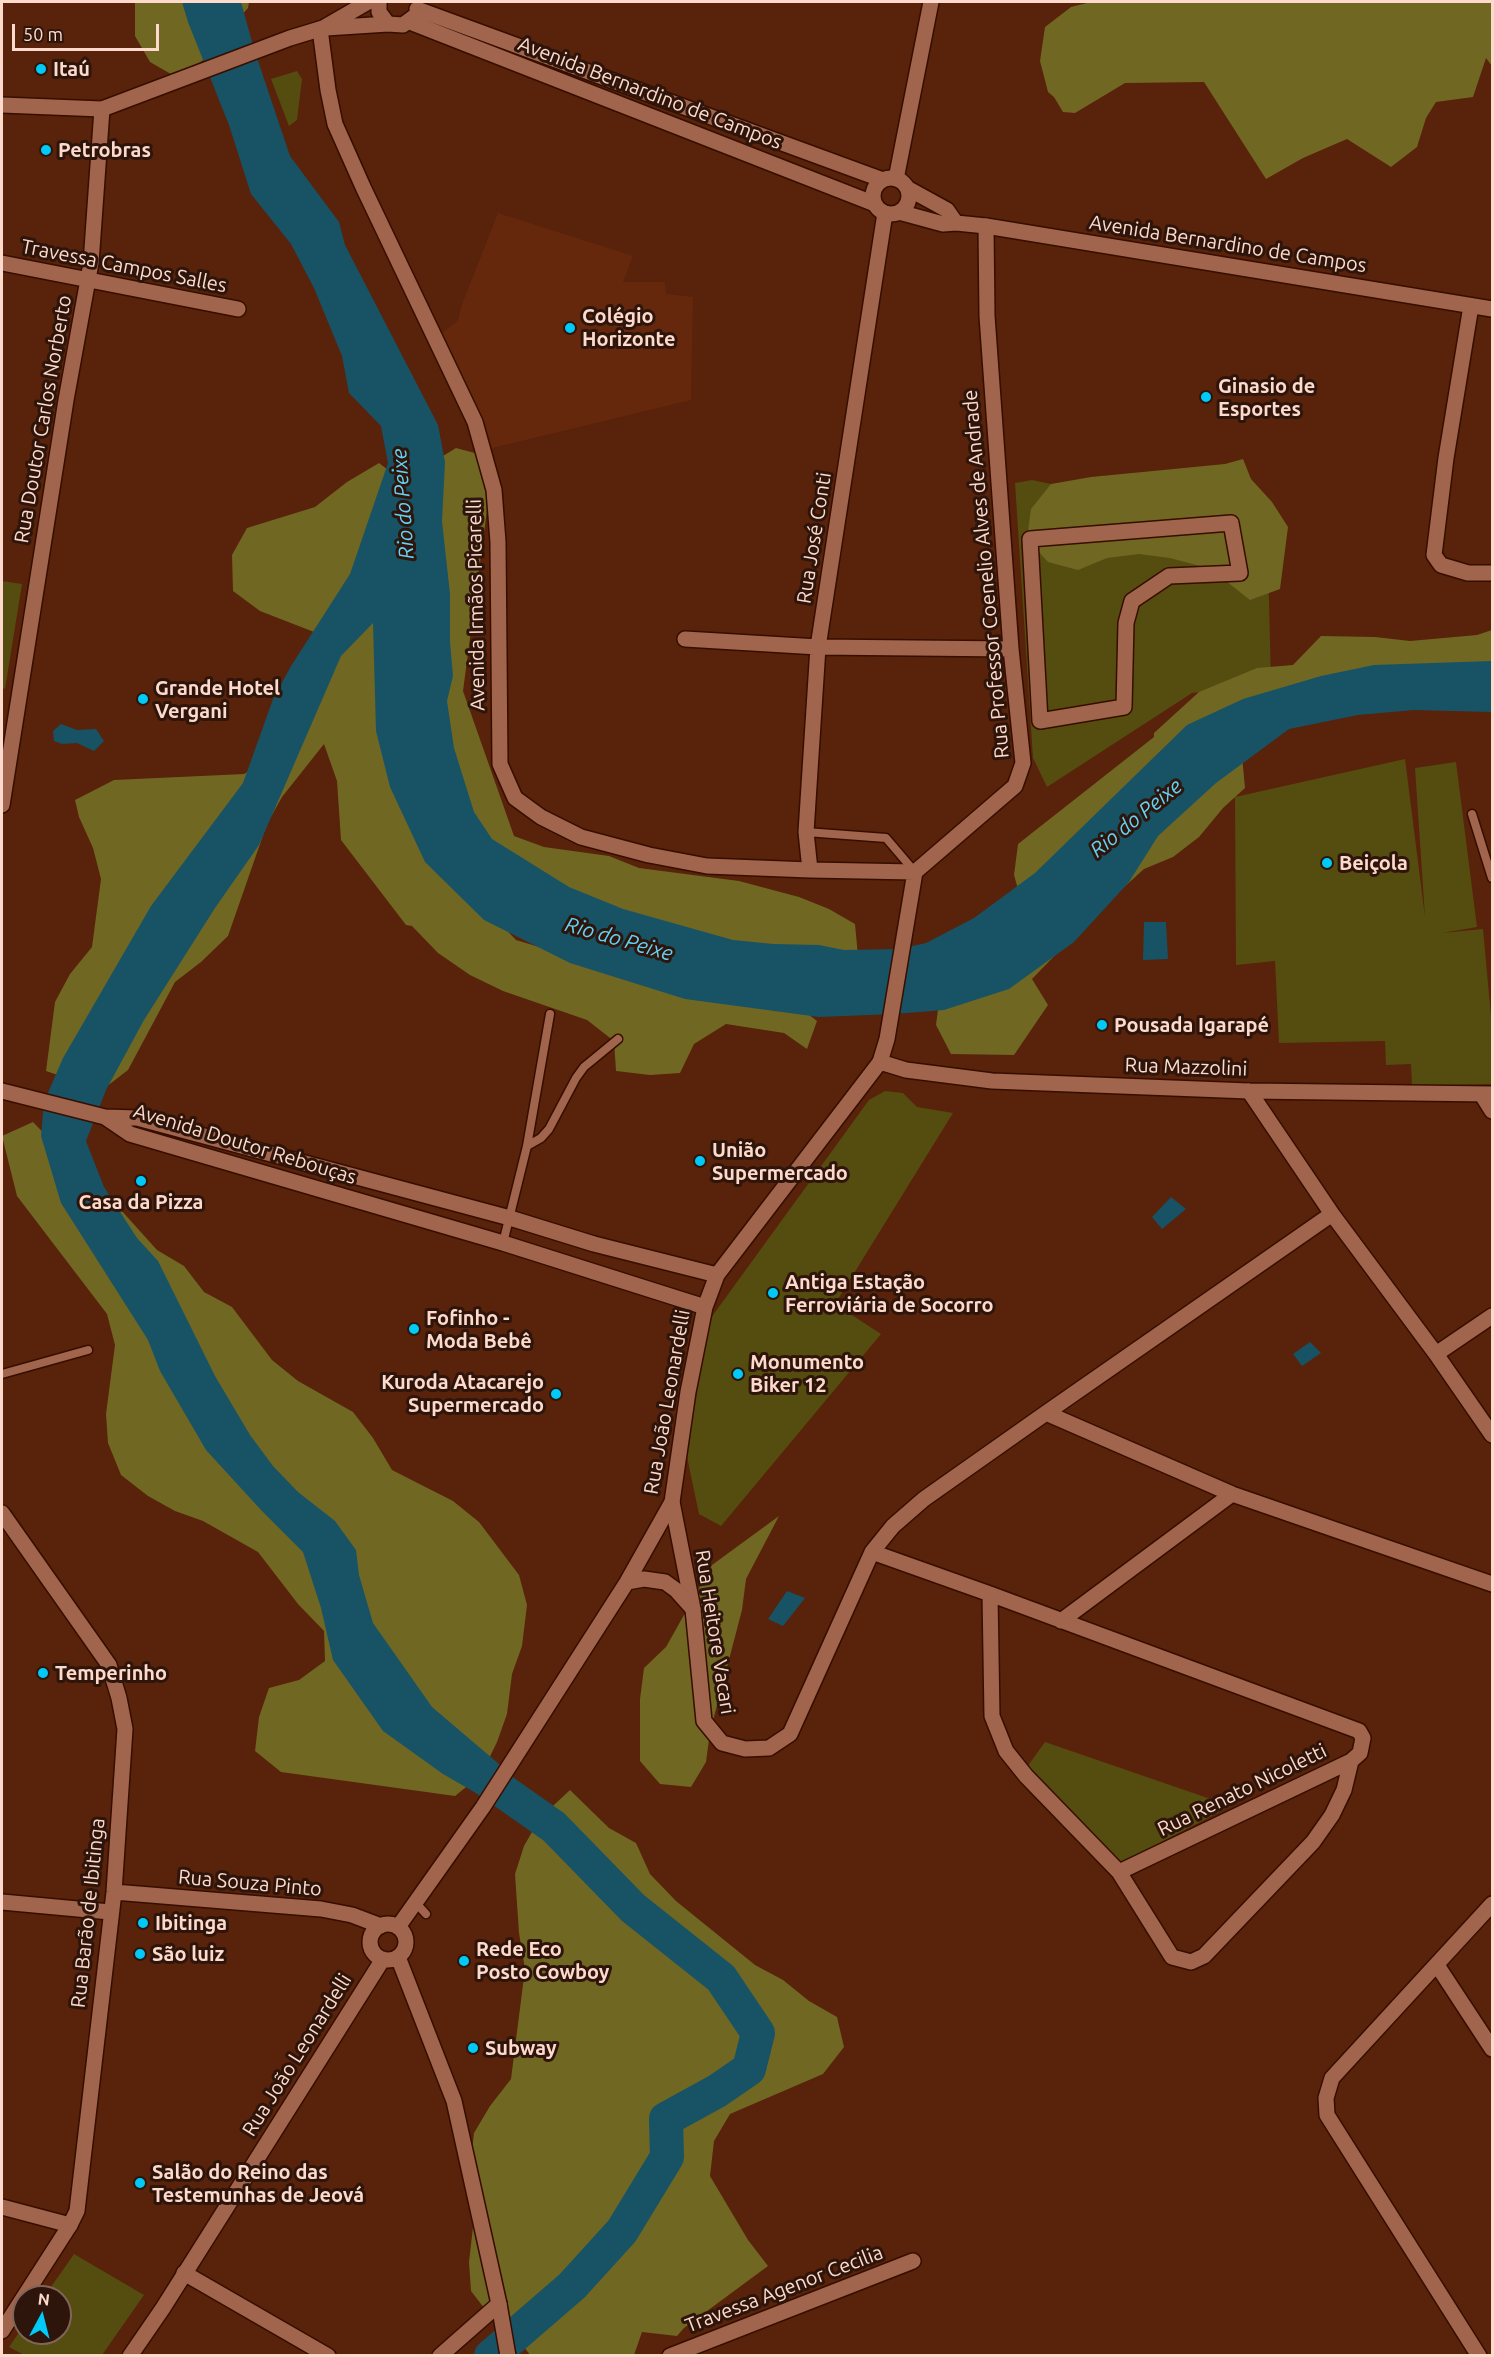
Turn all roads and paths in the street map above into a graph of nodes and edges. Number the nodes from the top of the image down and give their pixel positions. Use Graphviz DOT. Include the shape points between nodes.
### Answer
graph roads {
  1 [pos="368,2"];
  2 [pos="379,2"];
  3 [pos="931,2"];
  4 [pos="414,11"];
  5 [pos="388,24"];
  6 [pos="321,28"];
  7 [pos="2,105"];
  8 [pos="102,109"];
  9 [pos="895,182"];
  10 [pos="886,210"];
  11 [pos="956,223"];
  12 [pos="986,226"];
  13 [pos="2,263"];
  14 [pos="88,282"];
  15 [pos="1471,306"];
  16 [pos="238,309"];
  17 [pos="1492,309"];
  18 [pos="1004,539"];
  19 [pos="1030,539"];
  20 [pos="1492,573"];
  21 [pos="686,639"];
  22 [pos="818,647"];
  23 [pos="1011,649"];
  24 [pos="9,710"];
  25 [pos="2,805"];
  26 [pos="1472,814"];
  27 [pos="806,831"];
  28 [pos="810,870"];
  29 [pos="915,872"];
  30 [pos="1492,878"];
  31 [pos="550,1014"];
  32 [pos="618,1039"];
  33 [pos="880,1062"];
  34 [pos="2,1091"];
  35 [pos="1249,1091"];
  36 [pos="1487,1095"];
  37 [pos="1492,1111"];
  38 [pos="100,1116"];
  39 [pos="238,1145"];
  40 [pos="527,1146"];
  41 [pos="232,1165"];
  42 [pos="371,1182"];
  43 [pos="364,1204"];
  44 [pos="1332,1214"];
  45 [pos="510,1218"];
  46 [pos="503,1243"];
  47 [pos="594,1244"];
  48 [pos="588,1269"];
  49 [pos="717,1275"];
  50 [pos="705,1306"];
  51 [pos="1492,1316"];
  52 [pos="88,1350"];
  53 [pos="1437,1354"];
  54 [pos="2,1374"];
  55 [pos="1046,1413"];
  56 [pos="1492,1435"];
  57 [pos="1232,1494"];
  58 [pos="672,1502"];
  59 [pos="2,1513"];
  60 [pos="872,1552"];
  61 [pos="627,1582"];
  62 [pos="1492,1584"];
  63 [pos="990,1594"];
  64 [pos="693,1609"];
  65 [pos="1061,1622"];
  66 [pos="1351,1761"];
  67 [pos="1119,1872"];
  68 [pos="114,1892"];
  69 [pos="2,1902"];
  70 [pos="415,1902"];
  71 [pos="1492,1904"];
  72 [pos="110,1912"];
  73 [pos="426,1914"];
  74 [pos="381,1926"];
  75 [pos="398,1927"];
  76 [pos="391,1958"];
  77 [pos="1437,1965"];
  78 [pos="1492,2049"];
  79 [pos="2,2207"];
  80 [pos="70,2224"];
  81 [pos="913,2261"];
  82 [pos="184,2273"];
  83 [pos="499,2304"];
  84 [pos="2,2331"];
  85 [pos="130,2355"];
  86 [pos="328,2355"];
  87 [pos="440,2355"];
  88 [pos="508,2355"];
  89 [pos="670,2355"];
  90 [pos="1479,2355"];
  1 -- 6 [label="street"];
  2 -- 5 [label="street" via="379,12"];
  3 -- 9 [label="street"];
  4 -- 5 [label="street" via="395,26"];
  4 -- 9 [label="street, Avenida Bernardino de Campos"];
  4 -- 10 [label="street, Avenida Bernardino de Campos"];
  5 -- 6 [label="street"];
  6 -- 8 [label="street"];
  6 -- 28 [label="street, Avenida Irmãos Picarelli" via="335,124 475,422 495,490 501,764 514,798 541,817 582,837 649,855 707,866"];
  7 -- 8 [label="street"];
  8 -- 14 [label="street, Rua Doutor Carlos Norberto"];
  9 -- 10 [label="street" via="908,201"];
  9 -- 10 [label="street" via="873,190"];
  9 -- 11 [label="street, Avenida Bernardino de Campos" via="947,210"];
  10 -- 11 [label="street, Avenida Bernardino de Campos" via="943,224"];
  10 -- 22 [label="street, Rua José Conti"];
  11 -- 12 [label="street, Avenida Bernardino de Campos"];
  12 -- 15 [label="street, Avenida Bernardino de Campos"];
  12 -- 18 [label="street, Rua Professor Coenelio Alves de Andrade" via="987,316"];
  13 -- 14 [label="street, Travessa Campos Salles"];
  14 -- 16 [label="street, Travessa Campos Salles"];
  14 -- 24 [label="street, Rua Doutor Carlos Norberto"];
  15 -- 17 [label="street, Avenida Bernardino de Campos"];
  15 -- 20 [label="street" via="1434,555 1441,565 1468,573"];
  18 -- 19 [label="street"];
  18 -- 23 [label="street, Rua Professor Coenelio Alves de Andrade"];
  19 -- 19 [label="street" via="1040,721 1125,707 1126,623 1132,601 1169,576 1240,573 1231,523"];
  21 -- 22 [label="street"];
  22 -- 23 [label="street"];
  22 -- 27 [label="street, Rua José Conti"];
  23 -- 29 [label="street, Rua Professor Coenelio Alves de Andrade" via="1021,775 1015,786"];
  24 -- 25 [label="street, Rua Doutor Carlos Norberto"];
  26 -- 30 [label="lane"];
  27 -- 28 [label="street, Rua José Conti"];
  27 -- 29 [label="lane" via="886,838"];
  28 -- 29 [label="street, Avenida Irmãos Picarelli"];
  29 -- 33 [label="street"];
  31 -- 40 [label="lane"];
  32 -- 40 [label="lane" via="584,1067 549,1130"];
  33 -- 35 [label="street, Rua Mazzolini" via="906,1070 992,1081"];
  33 -- 49 [label="street, Rua João Leonardelli"];
  34 -- 38 [label="street"];
  35 -- 36 [label="street, Rua Mazzolini"];
  35 -- 44 [label="street"];
  36 -- 37 [label="street"];
  38 -- 39 [label="street, Avenida Doutor Rebouças" via="137,1119"];
  38 -- 41 [label="street, Avenida Doutor Rebouças" via="130,1134"];
  39 -- 41 [label="street"];
  39 -- 42 [label="street, Avenida Doutor Rebouças"];
  40 -- 45 [label="lane"];
  41 -- 43 [label="street, Avenida Doutor Rebouças"];
  42 -- 43 [label="street"];
  42 -- 45 [label="street, Avenida Doutor Rebouças"];
  43 -- 46 [label="street, Avenida Doutor Rebouças"];
  44 -- 53 [label="street"];
  44 -- 55 [label="street, Rua Heitore Vacari"];
  45 -- 46 [label="lane"];
  45 -- 47 [label="street, Avenida Doutor Rebouças"];
  46 -- 48 [label="street, Avenida Doutor Rebouças"];
  47 -- 48 [label="street"];
  47 -- 49 [label="street, Avenida Doutor Rebouças"];
  48 -- 50 [label="street, Avenida Doutor Rebouças"];
  49 -- 50 [label="street, Rua João Leonardelli"];
  50 -- 58 [label="street, Rua João Leonardelli"];
  51 -- 53 [label="street"];
  52 -- 54 [label="lane"];
  53 -- 56 [label="street"];
  55 -- 57 [label="street"];
  55 -- 60 [label="street, Rua Heitore Vacari" via="924,1499 893,1526"];
  57 -- 62 [label="street"];
  57 -- 65 [label="street"];
  58 -- 61 [label="street, Rua João Leonardelli"];
  58 -- 64 [label="street, Rua Heitore Vacari"];
  59 -- 68 [label="street, Rua Barão de Ibitinga" via="110,1665 125,1729"];
  60 -- 63 [label="street"];
  60 -- 64 [label="street, Rua Heitore Vacari" via="790,1734 769,1748 745,1749 722,1743 704,1721"];
  61 -- 64 [label="street" via="665,1582"];
  61 -- 70 [label="street, Rua João Leonardelli" via="483,1807"];
  63 -- 65 [label="street"];
  63 -- 67 [label="street" via="992,1716 1006,1752"];
  65 -- 66 [label="street, Rua Renato Nicoletti" via="1359,1731 1364,1738 1363,1746"];
  66 -- 67 [label="street, Rua Renato Nicoletti"];
  66 -- 67 [label="street" via="1344,1790 1313,1842 1204,1956 1191,1962 1172,1957"];
  68 -- 72 [label="street, Rua Barão de Ibitinga"];
  68 -- 74 [label="street, Rua Souza Pinto" via="321,1909"];
  69 -- 72 [label="street"];
  70 -- 73 [label="lane"];
  70 -- 75 [label="street"];
  71 -- 77 [label="street"];
  72 -- 80 [label="street, Rua Barão de Ibitinga" via="77,2211"];
  74 -- 75 [label="street"];
  74 -- 76 [label="street" via="370,1941 373,1953"];
  75 -- 76 [label="street" via="406,1942 403,1953"];
  76 -- 82 [label="street, Rua João Leonardelli"];
  76 -- 83 [label="street" via="440,2047"];
  77 -- 78 [label="street"];
  77 -- 90 [label="street" via="1332,2078 1326,2115"];
  79 -- 80 [label="street"];
  80 -- 84 [label="street, Rua Barão de Ibitinga"];
  81 -- 89 [label="street, Travessa Agenor Cecilia"];
  82 -- 85 [label="street, Rua João Leonardelli"];
  82 -- 86 [label="street"];
  83 -- 87 [label="street"];
  83 -- 88 [label="street"];
}
